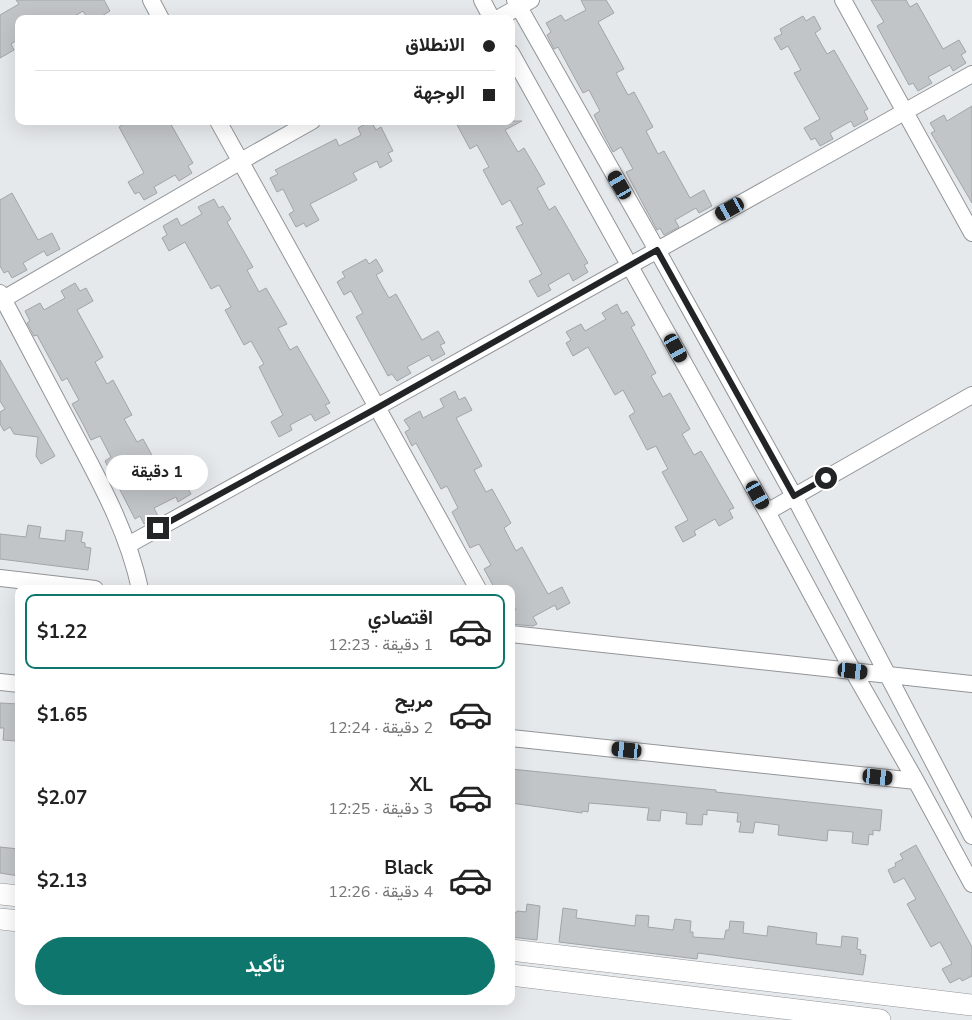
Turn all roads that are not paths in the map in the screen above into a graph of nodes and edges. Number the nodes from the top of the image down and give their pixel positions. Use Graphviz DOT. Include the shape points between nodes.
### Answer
graph roads {
  1 [pos="151,0"];
  2 [pos="482,0"];
  3 [pos="843,0"];
  4 [pos="521,2"];
  5 [pos="159,15"];
  6 [pos="490,15"];
  7 [pos="503,15"];
  8 [pos="515,60"];
  9 [pos="972,74"];
  10 [pos="905,112"];
  11 [pos="220,125"];
  12 [pos="305,125"];
  13 [pos="241,161"];
  14 [pos="972,233"];
  15 [pos="657,250"];
  16 [pos="630,266"];
  17 [pos="1,298"];
  18 [pos="972,395"];
  19 [pos="377,408"];
  20 [pos="794,496"];
  21 [pos="767,512"];
  22 [pos="128,544"];
  23 [pos="0,578"];
  24 [pos="60,585"];
  25 [pos="139,585"];
  26 [pos="476,585"];
  27 [pos="515,634"];
  28 [pos="853,671"];
  29 [pos="889,675"];
  30 [pos="0,682"];
  31 [pos="15,684"];
  32 [pos="972,684"];
  33 [pos="515,738"];
  34 [pos="916,780"];
  35 [pos="972,836"];
  36 [pos="972,884"];
  37 [pos="0,894"];
  38 [pos="15,896"];
  39 [pos="0,919"];
  40 [pos="15,921"];
  41 [pos="515,950"];
  42 [pos="515,975"];
  43 [pos="972,1005"];
  44 [pos="880,1020"];
  1 -- 5 [label="street"];
  2 -- 6 [label="street"];
  3 -- 10 [label="street"];
  4 -- 7 [label="street"];
  4 -- 15 [label="street"];
  8 -- 16 [label="street"];
  9 -- 10 [label="street"];
  10 -- 14 [label="street"];
  10 -- 15 [label="street"];
  11 -- 13 [label="street"];
  12 -- 13 [label="street"];
  13 -- 17 [label="street"];
  13 -- 19 [label="street"];
  15 -- 16 [label="street"];
  15 -- 20 [label="street"];
  16 -- 19 [label="street"];
  16 -- 21 [label="street"];
  17 -- 22 [label="street" via="104,489"];
  18 -- 20 [label="street"];
  19 -- 22 [label="street"];
  19 -- 26 [label="street"];
  20 -- 21 [label="street"];
  20 -- 29 [label="street"];
  21 -- 28 [label="street"];
  22 -- 25 [label="street"];
  23 -- 24 [label="street"];
  27 -- 28 [label="street"];
  28 -- 29 [label="street"];
  28 -- 34 [label="street"];
  29 -- 32 [label="street"];
  29 -- 35 [label="street"];
  30 -- 31 [label="street"];
  33 -- 34 [label="street"];
  34 -- 36 [label="street"];
  37 -- 38 [label="street"];
  39 -- 40 [label="street"];
  41 -- 43 [label="street"];
  42 -- 44 [label="street"];
}
